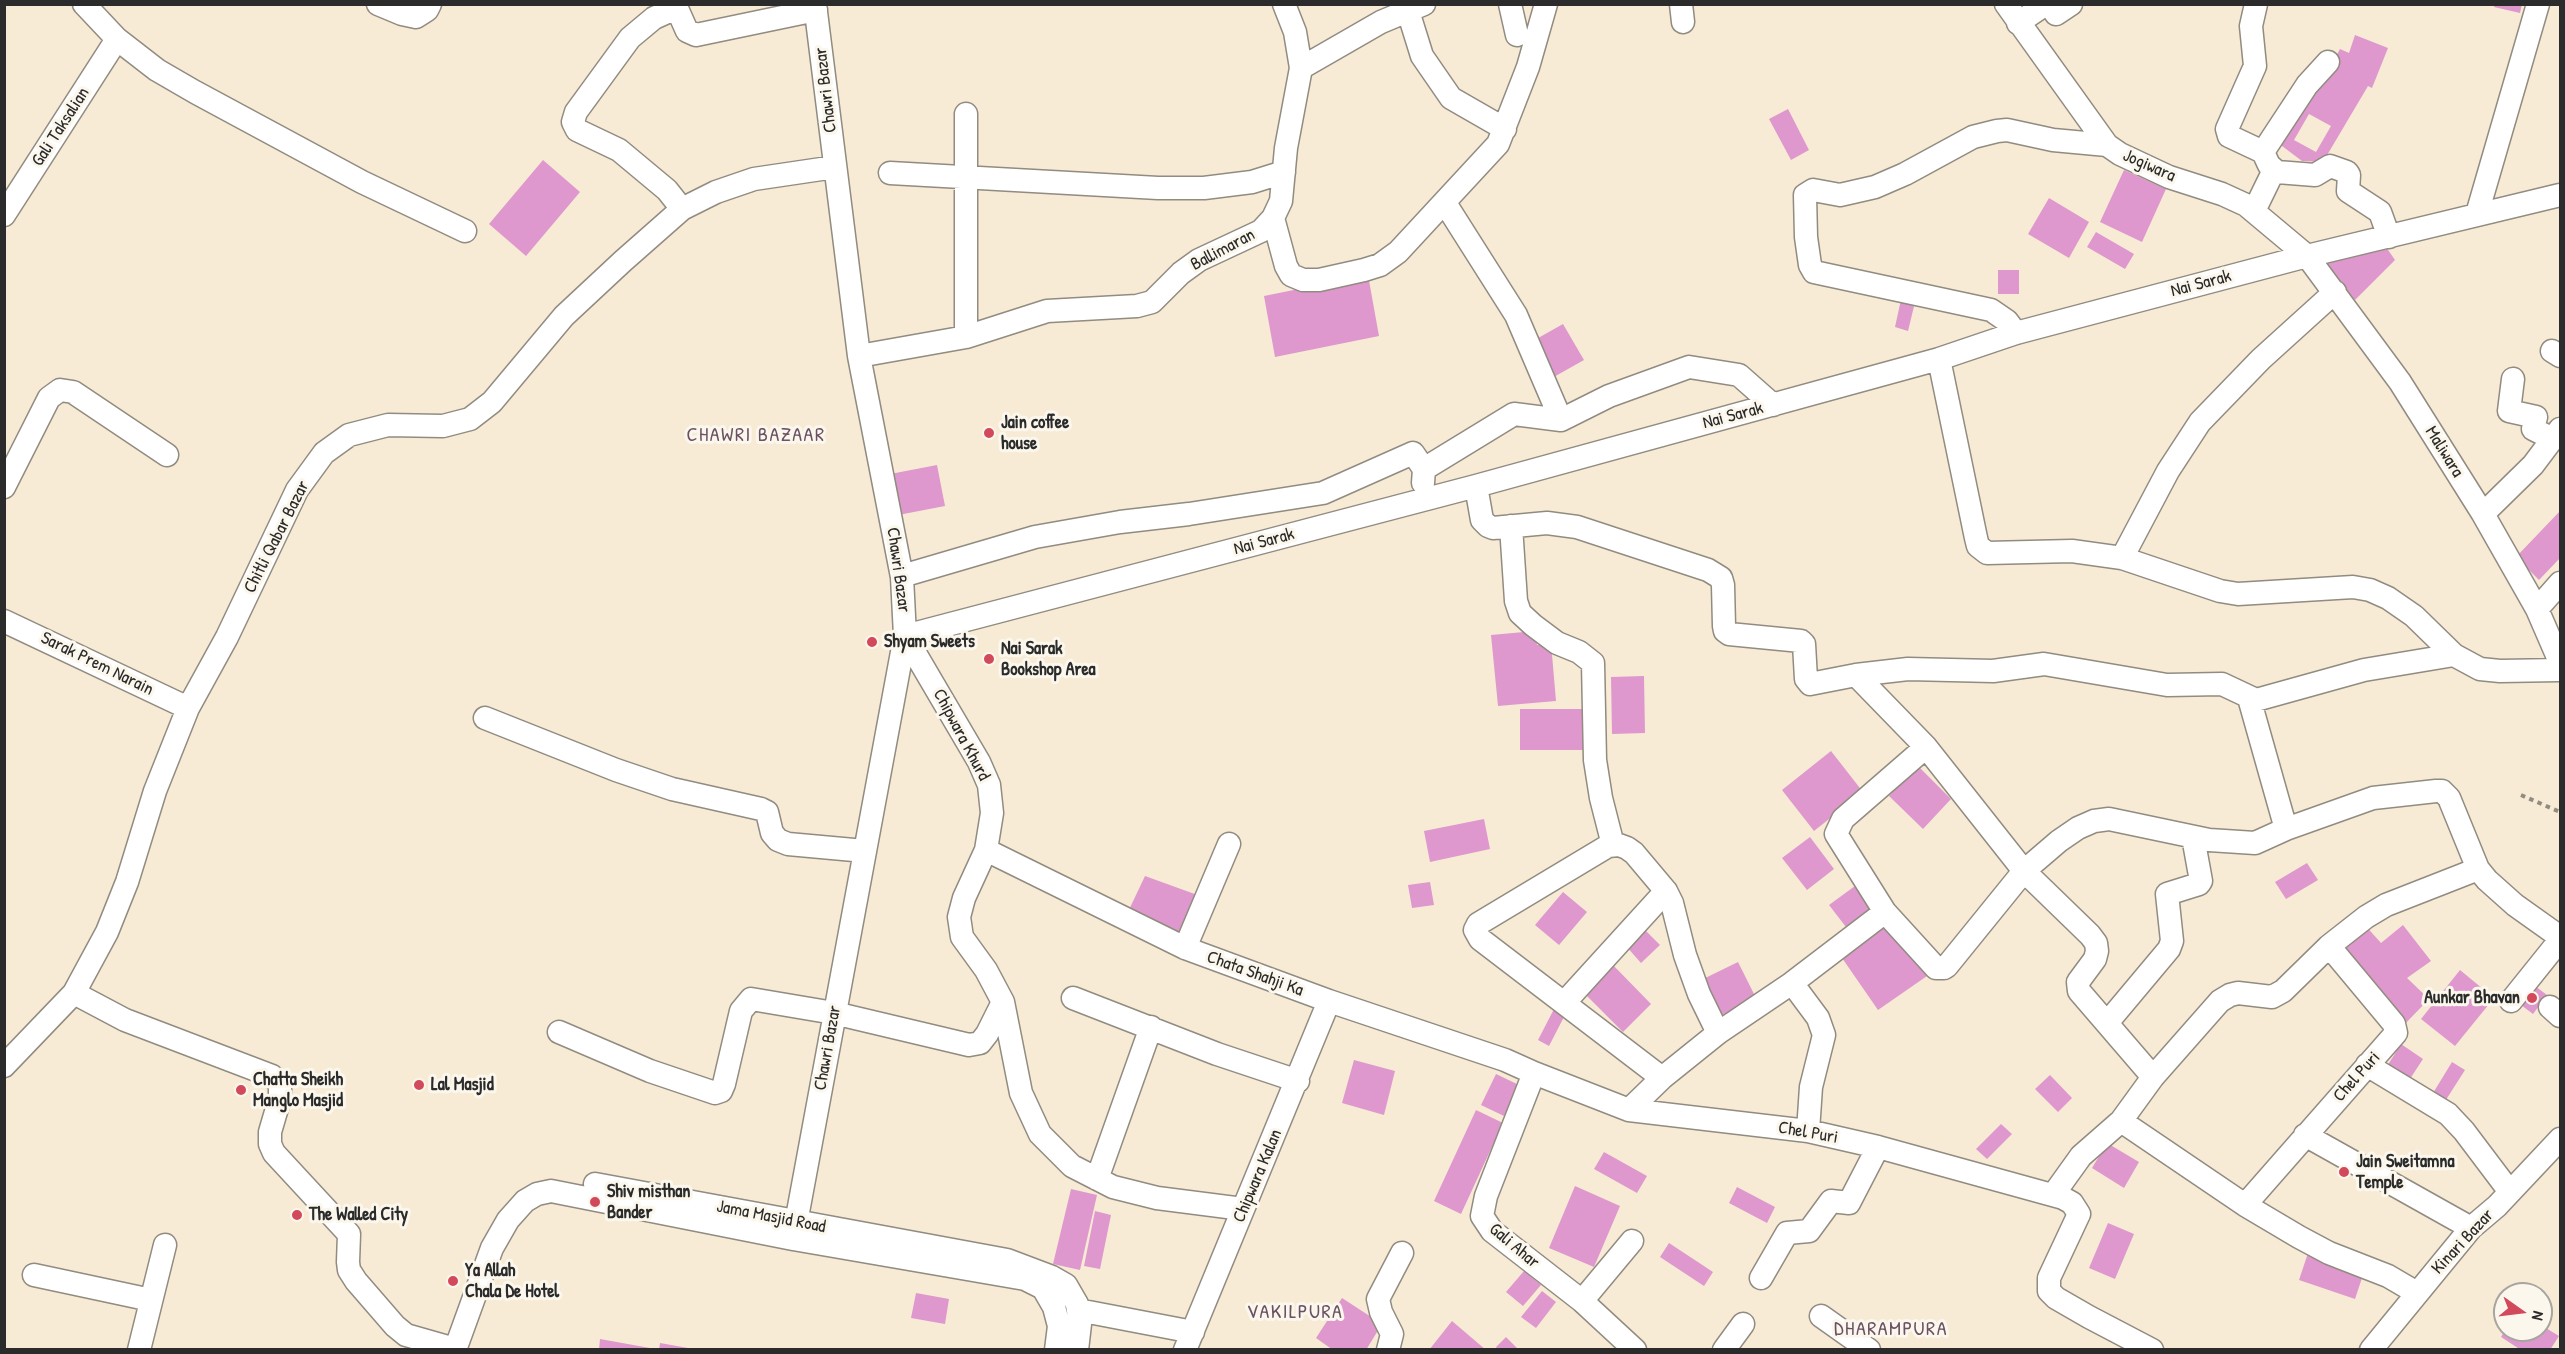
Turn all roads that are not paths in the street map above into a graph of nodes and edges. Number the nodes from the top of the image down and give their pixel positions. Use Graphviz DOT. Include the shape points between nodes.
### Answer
graph roads {
  1 [pos="84,4"];
  2 [pos="378,4"];
  3 [pos="430,4"];
  4 [pos="1284,4"];
  5 [pos="1510,4"];
  6 [pos="1546,4"];
  7 [pos="2048,4"];
  8 [pos="2072,4"];
  9 [pos="2256,4"];
  10 [pos="2538,4"];
  11 [pos="675,6"];
  12 [pos="815,7"];
  13 [pos="1416,7"];
  14 [pos="2012,14"];
  15 [pos="1517,35"];
  16 [pos="117,39"];
  17 [pos="2328,62"];
  18 [pos="1301,68"];
  19 [pos="966,114"];
  20 [pos="1505,129"];
  21 [pos="2107,145"];
  22 [pos="2269,161"];
  23 [pos="835,167"];
  24 [pos="1284,172"];
  25 [pos="890,173"];
  26 [pos="965,176"];
  27 [pos="2560,195"];
  28 [pos="1445,203"];
  29 [pos="682,209"];
  30 [pos="2254,211"];
  31 [pos="2477,214"];
  32 [pos="4,215"];
  33 [pos="1273,218"];
  34 [pos="465,231"];
  35 [pos="2389,237"];
  36 [pos="2307,256"];
  37 [pos="2335,292"];
  38 [pos="2016,333"];
  39 [pos="966,337"];
  40 [pos="859,356"];
  41 [pos="1939,359"];
  42 [pos="2513,379"];
  43 [pos="1773,405"];
  44 [pos="1561,420"];
  45 [pos="2557,434"];
  46 [pos="167,455"];
  47 [pos="1424,469"];
  48 [pos="1476,486"];
  49 [pos="4,487"];
  50 [pos="1422,500"];
  51 [pos="2483,514"];
  52 [pos="1510,526"];
  53 [pos="2122,558"];
  54 [pos="902,576"];
  55 [pos="2560,583"];
  56 [pos="2537,609"];
  57 [pos="4,621"];
  58 [pos="905,636"];
  59 [pos="2454,655"];
  60 [pos="2560,662"];
  61 [pos="2560,670"];
  62 [pos="1856,675"];
  63 [pos="2249,698"];
  64 [pos="188,708"];
  65 [pos="485,718"];
  66 [pos="1926,747"];
  67 [pos="2286,829"];
  68 [pos="2193,837"];
  69 [pos="1229,844"];
  70 [pos="1613,845"];
  71 [pos="865,850"];
  72 [pos="986,850"];
  73 [pos="2478,869"];
  74 [pos="2024,871"];
  75 [pos="1666,891"];
  76 [pos="1885,912"];
  77 [pos="2560,939"];
  78 [pos="2329,946"];
  79 [pos="1185,948"];
  80 [pos="1792,983"];
  81 [pos="74,993"];
  82 [pos="1073,998"];
  83 [pos="1329,1001"];
  84 [pos="2511,1001"];
  85 [pos="1003,1002"];
  86 [pos="1564,1004"];
  87 [pos="834,1013"];
  88 [pos="2107,1023"];
  89 [pos="1151,1027"];
  90 [pos="559,1032"];
  91 [pos="1718,1033"];
  92 [pos="4,1065"];
  93 [pos="2367,1065"];
  94 [pos="1534,1073"];
  95 [pos="1662,1077"];
  96 [pos="2153,1077"];
  97 [pos="1298,1081"];
  98 [pos="1629,1110"];
  99 [pos="2121,1122"];
  100 [pos="1808,1131"];
  101 [pos="2305,1135"];
  102 [pos="2560,1139"];
  103 [pos="1878,1147"];
  104 [pos="1097,1179"];
  105 [pos="2510,1192"];
  106 [pos="2053,1195"];
  107 [pos="2245,1205"];
  108 [pos="1243,1209"];
  109 [pos="2471,1228"];
  110 [pos="795,1231"];
  111 [pos="1632,1241"];
  112 [pos="165,1245"];
  113 [pos="1402,1253"];
  114 [pos="34,1275"];
  115 [pos="1761,1278"];
  116 [pos="2417,1293"];
  117 [pos="151,1300"];
  118 [pos="1582,1301"];
  119 [pos="1078,1310"];
  120 [pos="1821,1316"];
  121 [pos="1743,1324"];
  122 [pos="1189,1341"];
  123 [pos="455,1349"];
  124 [pos="139,1350"];
  125 [pos="1056,1350"];
  126 [pos="1077,1350"];
  127 [pos="1388,1350"];
  128 [pos="1635,1350"];
  129 [pos="1724,1350"];
  130 [pos="1869,1350"];
  131 [pos="2152,1350"];
  132 [pos="2371,1350"];
  1 -- 16 [label="street"];
  2 -- 3 [label="street" via="416,17"];
  4 -- 18 [label="street" via="1295,32"];
  5 -- 15 [label="street"];
  6 -- 20 [label="street"];
  7 -- 8 [label="street" via="2056,14"];
  7 -- 14 [label="street"];
  9 -- 22 [label="street" via="2251,26 2255,66 2227,133"];
  10 -- 31 [label="street"];
  11 -- 12 [label="street" via="687,31 696,35"];
  11 -- 29 [label="street" via="630,38 576,112 573,122 577,130 619,150 667,190"];
  12 -- 23 [label="street, Chawri Bazar"];
  13 -- 18 [label="street" via="1381,22"];
  13 -- 20 [label="street" via="1422,56 1451,98"];
  14 -- 21 [label="street, Jogiwara"];
  16 -- 32 [label="street, Gali Taksalian"];
  16 -- 34 [label="street" via="195,92 362,182"];
  17 -- 22 [label="street" via="2307,85"];
  18 -- 24 [label="street, Ballimaran"];
  19 -- 26 [label="street"];
  20 -- 28 [label="street" via="1498,144"];
  21 -- 30 [label="street, Jogiwara" via="2169,177 2222,194"];
  21 -- 38 [label="street" via="1997,131 1973,137 1875,187 1840,195 1813,190 1805,195 1806,237 1814,272 1991,310"];
  22 -- 30 [label="street"];
  22 -- 35 [label="street" via="2282,173 2316,175 2330,166 2347,172 2348,191 2380,212"];
  23 -- 29 [label="street, Chitli Qabar Bazar" via="754,179"];
  23 -- 40 [label="street, Chawri Bazar"];
  24 -- 26 [label="street" via="1252,182 1204,188"];
  24 -- 33 [label="street, Ballimaran" via="1281,201"];
  25 -- 26 [label="street"];
  26 -- 39 [label="street"];
  27 -- 31 [label="street, Nai Sarak"];
  28 -- 33 [label="street" via="1398,252 1380,265 1319,280 1291,275"];
  28 -- 44 [label="street" via="1516,315"];
  29 -- 64 [label="street, Chitli Qabar Bazar" via="564,316 492,402 470,419 443,426 388,425 349,435 324,453 297,490 227,637"];
  30 -- 36 [label="street, Jogiwara"];
  31 -- 35 [label="street, Nai Sarak"];
  33 -- 39 [label="street, Ballimaran" via="1261,231 1199,260 1152,302 1047,311"];
  35 -- 36 [label="street, Nai Sarak"];
  36 -- 37 [label="street, Maliwara"];
  36 -- 38 [label="street, Nai Sarak"];
  37 -- 51 [label="street, Maliwara" via="2400,382"];
  37 -- 53 [label="street" via="2260,359 2200,422 2168,471"];
  38 -- 41 [label="street, Nai Sarak"];
  39 -- 40 [label="street, Ballimaran"];
  40 -- 54 [label="street, Chawri Bazar"];
  41 -- 43 [label="street, Nai Sarak"];
  41 -- 53 [label="street" via="1976,538 1982,551 1994,555 2072,551"];
  42 -- 45 [label="street" via="2509,411 2536,417 2533,429"];
  43 -- 44 [label="street" via="1739,375 1689,367 1609,396"];
  43 -- 48 [label="street, Nai Sarak"];
  44 -- 47 [label="street" via="1515,414"];
  45 -- 51 [label="street" via="2533,465"];
  46 -- 49 [label="street" via="74,392 60,390 49,398"];
  47 -- 50 [label="street"];
  47 -- 54 [label="street" via="1413,453 1323,493 1035,537"];
  48 -- 50 [label="street, Nai Sarak"];
  48 -- 52 [label="street" via="1484,523 1493,528"];
  50 -- 58 [label="street, Nai Sarak"];
  51 -- 56 [label="street, Maliwara"];
  52 -- 62 [label="street" via="1547,523 1577,527 1708,570 1721,578 1723,585 1725,631 1801,641 1806,680 1810,684"];
  52 -- 70 [label="street" via="1520,613 1557,643 1593,663 1595,760"];
  53 -- 59 [label="street" via="2238,594 2353,586 2370,590 2414,616"];
  54 -- 58 [label="street, Chawri Bazar"];
  55 -- 56 [label="street"];
  56 -- 60 [label="street, Maliwara"];
  57 -- 64 [label="street, Sarak Prem Narain"];
  58 -- 71 [label="street, Chawri Bazar"];
  58 -- 72 [label="street, Chipwara Khurd" via="989,785 992,813"];
  59 -- 61 [label="street" via="2480,669"];
  59 -- 63 [label="street" via="2364,670 2256,700"];
  62 -- 63 [label="street" via="1908,669 1993,672 2044,664 2167,685 2222,684"];
  62 -- 66 [label="street"];
  63 -- 67 [label="street"];
  64 -- 81 [label="street, Chitli Qabar Bazar" via="155,791 127,882 107,932"];
  65 -- 71 [label="street" via="672,789 761,809 767,812 772,833 789,844"];
  66 -- 74 [label="street"];
  66 -- 76 [label="street" via="1836,828 1838,841"];
  67 -- 68 [label="street" via="2255,843"];
  67 -- 73 [label="street" via="2373,798 2442,791 2450,798"];
  68 -- 74 [label="street" via="2109,819 2094,821 2059,842"];
  68 -- 88 [label="street" via="2201,881 2166,894 2172,941 2169,949"];
  69 -- 79 [label="street"];
  70 -- 75 [label="street" via="1634,853"];
  70 -- 86 [label="street" via="1482,921 1475,930 1480,939"];
  71 -- 87 [label="street, Chawri Bazar"];
  72 -- 79 [label="street, Chata Shahji Ka"];
  72 -- 85 [label="street, Chipwara Khurd" via="959,916 962,937"];
  73 -- 77 [label="street" via="2515,905"];
  73 -- 78 [label="street" via="2386,905"];
  74 -- 76 [label="street" via="1944,968 1932,965"];
  74 -- 88 [label="street" via="2096,943 2095,959 2078,986"];
  75 -- 86 [label="street"];
  75 -- 91 [label="street" via="1699,994"];
  76 -- 80 [label="street"];
  77 -- 84 [label="street"];
  78 -- 93 [label="street, Chel Puri" via="2396,1028 2394,1037"];
  78 -- 96 [label="street" via="2272,997 2238,993 2220,1001"];
  79 -- 83 [label="street, Chata Shahji Ka"];
  80 -- 91 [label="street"];
  80 -- 100 [label="street" via="1818,1018 1824,1035 1811,1087"];
  81 -- 92 [label="street, Chitli Qabar Bazar"];
  81 -- 123 [label="street" via="125,1020 272,1076 279,1084 280,1098 270,1144 349,1234 349,1270 356,1281 406,1335"];
  82 -- 89 [label="street"];
  83 -- 94 [label="street, Chata Shahji Ka" via="1506,1059"];
  83 -- 97 [label="street, Chipwara Kalan"];
  85 -- 87 [label="street" via="980,1043 969,1045"];
  85 -- 104 [label="street, Chipwara Khurd" via="1021,1093 1040,1134 1072,1166"];
  86 -- 95 [label="street"];
  87 -- 90 [label="street" via="751,999 741,1011 724,1084 715,1093 650,1071"];
  87 -- 110 [label="street, Chawri Bazar"];
  88 -- 96 [label="street"];
  89 -- 97 [label="street"];
  89 -- 104 [label="street"];
  91 -- 95 [label="street"];
  93 -- 101 [label="street, Chel Puri"];
  93 -- 105 [label="street" via="2456,1121"];
  94 -- 98 [label="street, Chel Puri"];
  94 -- 118 [label="street, Gali Ahar" via="1486,1196 1482,1216 1491,1231"];
  95 -- 98 [label="street"];
  96 -- 99 [label="street"];
  97 -- 108 [label="street, Chipwara Kalan"];
  98 -- 100 [label="street, Chel Puri"];
  99 -- 106 [label="street" via="2081,1156"];
  99 -- 107 [label="street"];
  100 -- 103 [label="street, Chel Puri"];
  101 -- 107 [label="street, Chel Puri"];
  101 -- 109 [label="street"];
  102 -- 105 [label="street, Kinari Bazar"];
  103 -- 106 [label="street, Chel Puri"];
  103 -- 115 [label="street" via="1849,1203 1831,1201 1809,1232 1787,1233"];
  104 -- 108 [label="street, Chipwara Khurd" via="1113,1187 1157,1197"];
  105 -- 109 [label="street, Kinari Bazar"];
  106 -- 131 [label="street, Chel Puri" via="2073,1203 2078,1210 2049,1278 2049,1291"];
  107 -- 116 [label="street" via="2329,1253 2388,1276"];
  108 -- 122 [label="street, Chipwara Kalan"];
  109 -- 116 [label="street, Kinari Bazar"];
  110 -- 119 [label="street, Jama Masjid Road" via="1007,1260 1066,1286"];
  110 -- 123 [label="street, Jama Masjid Road" via="551,1176 537,1178 517,1192"];
  110 -- 125 [label="street, Jama Masjid Road" via="1025,1279 1043,1288 1054,1307 1059,1326"];
  111 -- 118 [label="street"];
  112 -- 117 [label="street"];
  113 -- 127 [label="street" via="1378,1299 1392,1334"];
  114 -- 117 [label="street"];
  116 -- 132 [label="street, Kinari Bazar"];
  117 -- 124 [label="street"];
  118 -- 128 [label="street, Gali Ahar"];
  119 -- 122 [label="street"];
  119 -- 126 [label="street, Jama Masjid Road"];
  120 -- 130 [label="street"];
  121 -- 129 [label="street"];
}
